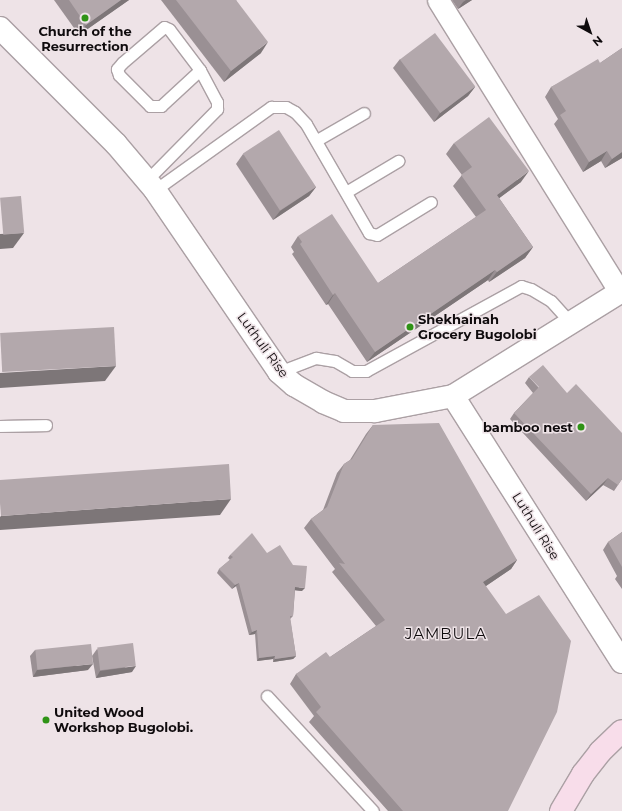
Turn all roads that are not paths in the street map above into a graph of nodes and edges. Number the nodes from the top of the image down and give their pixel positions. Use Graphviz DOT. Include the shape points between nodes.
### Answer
graph roads {
  1 [pos="438,0"];
  2 [pos="0,28"];
  3 [pos="200,70"];
  4 [pos="364,113"];
  5 [pos="317,140"];
  6 [pos="398,161"];
  7 [pos="151,185"];
  8 [pos="346,192"];
  9 [pos="431,202"];
  10 [pos="621,292"];
  11 [pos="571,322"];
  12 [pos="279,372"];
  13 [pos="453,396"];
  14 [pos="46,425"];
  15 [pos="0,426"];
  16 [pos="622,662"];
  17 [pos="267,696"];
  18 [pos="622,731"];
  19 [pos="373,811"];
  20 [pos="561,811"];
  1 -- 10 [label="street"];
  2 -- 7 [label="street, Luthuli Rise" via="116,144"];
  3 -- 3 [label="lane" via="161,106 150,106 118,75 117,69 164,28 169,29"];
  3 -- 7 [label="lane" via="217,102 217,110"];
  4 -- 5 [label="lane"];
  5 -- 7 [label="lane" via="295,112 286,107 271,107"];
  5 -- 8 [label="lane"];
  6 -- 8 [label="lane"];
  7 -- 12 [label="street, Luthuli Rise"];
  8 -- 9 [label="lane" via="370,233 377,236"];
  10 -- 11 [label="street"];
  11 -- 12 [label="lane" via="551,300 531,288 521,286 366,371 352,371 334,361 316,358"];
  11 -- 13 [label="street"];
  12 -- 13 [label="street, Luthuli Rise" via="294,385 344,411 375,411"];
  13 -- 16 [label="street, Luthuli Rise"];
  14 -- 15 [label="lane"];
  17 -- 19 [label="lane"];
  18 -- 20 [label="main road" via="600,752 583,774"];
}
